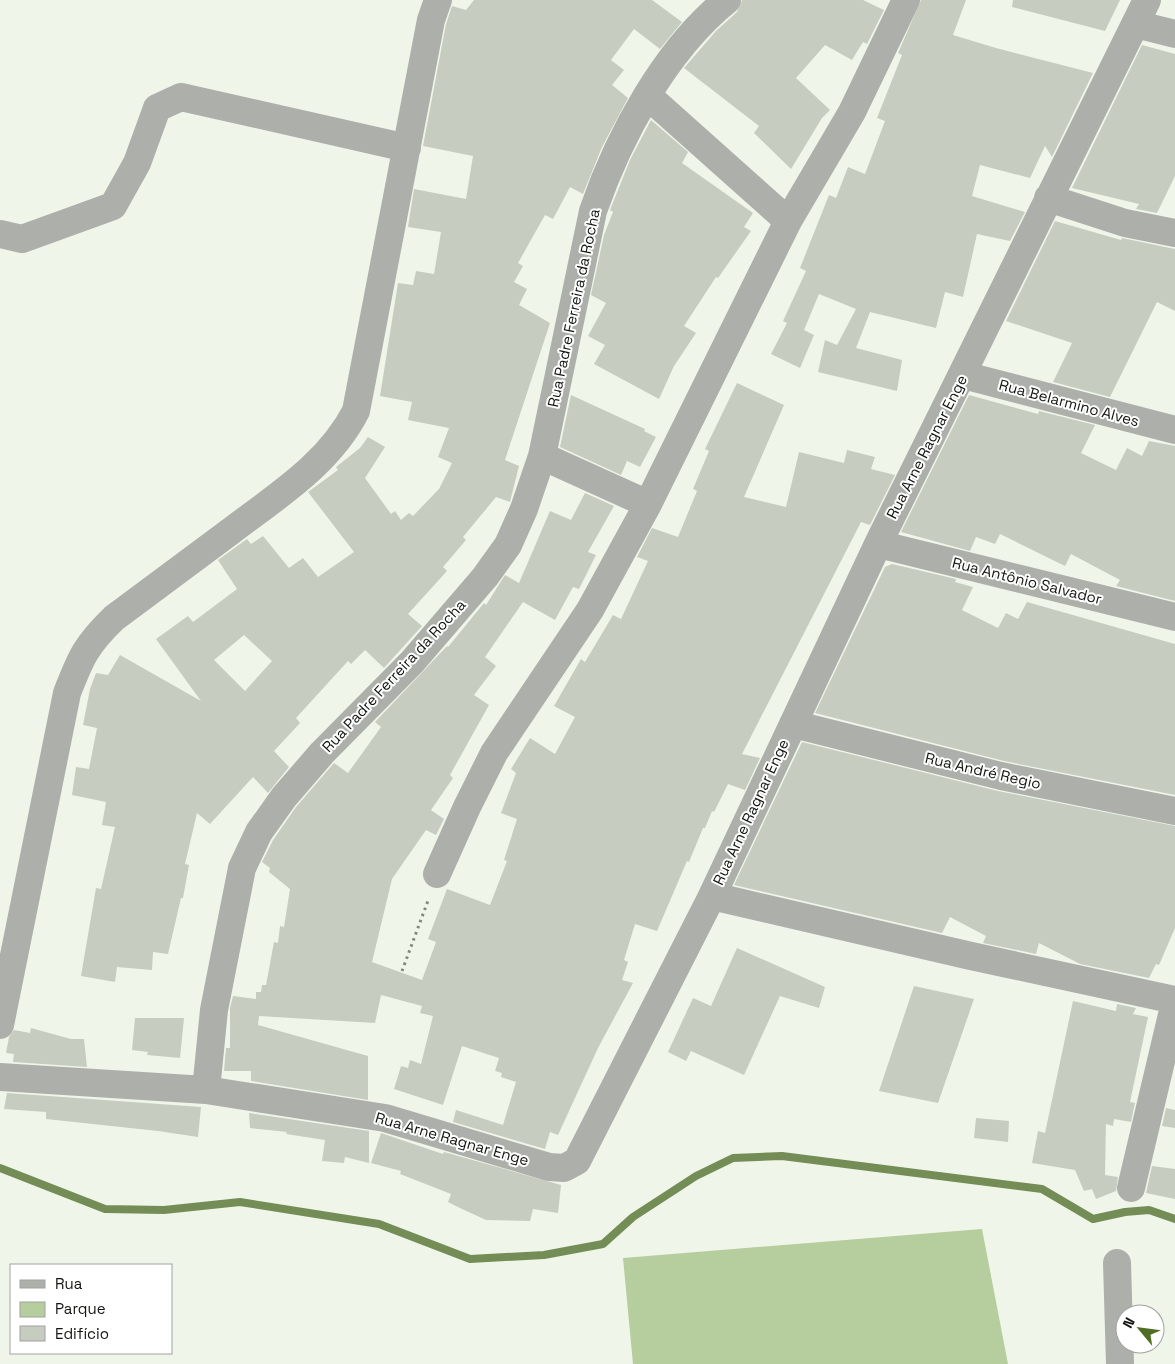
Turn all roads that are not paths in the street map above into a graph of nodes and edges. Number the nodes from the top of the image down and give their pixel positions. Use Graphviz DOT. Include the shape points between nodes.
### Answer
graph roads {
  1 [pos="438,0"];
  2 [pos="727,0"];
  3 [pos="906,0"];
  4 [pos="1141,12"];
  5 [pos="1175,34"];
  6 [pos="648,96"];
  7 [pos="407,148"];
  8 [pos="1048,198"];
  9 [pos="788,221"];
  10 [pos="1175,233"];
  11 [pos="0,234"];
  12 [pos="963,375"];
  13 [pos="1175,430"];
  14 [pos="542,456"];
  15 [pos="648,504"];
  16 [pos="878,544"];
  17 [pos="1175,617"];
  18 [pos="793,724"];
  19 [pos="1175,811"];
  20 [pos="437,874"];
  21 [pos="712,896"];
  22 [pos="1175,1001"];
  23 [pos="0,1025"];
  24 [pos="0,1077"];
  25 [pos="206,1090"];
  26 [pos="1131,1188"];
  27 [pos="1117,1263"];
  28 [pos="1120,1364"];
  1 -- 7 [label="street" via="431,20"];
  2 -- 6 [label="street, Rua Padre Ferreira da Rocha" via="686,39"];
  3 -- 9 [label="street" via="852,112"];
  4 -- 5 [label="street"];
  4 -- 8 [label="street, Rua Arne Ragnar Enge"];
  6 -- 9 [label="street"];
  6 -- 14 [label="street, Rua Padre Ferreira da Rocha" via="606,174 593,211"];
  7 -- 11 [label="street" via="182,97 157,108 136,163 113,206 22,239"];
  7 -- 23 [label="street" via="356,411 345,433 330,451 290,486 114,618 92,639 79,660 67,693"];
  8 -- 10 [label="street" via="1125,223"];
  8 -- 12 [label="street, Rua Arne Ragnar Enge"];
  9 -- 15 [label="street"];
  12 -- 13 [label="street, Rua Belarmino Alves"];
  12 -- 16 [label="street, Rua Arne Ragnar Enge"];
  14 -- 15 [label="street"];
  14 -- 25 [label="street, Rua Padre Ferreira da Rocha" via="508,545 485,577 412,662 290,789 259,832 242,868 214,1010"];
  15 -- 20 [label="street" via="590,610 494,753"];
  16 -- 17 [label="street, Rua Antônio Salvador"];
  16 -- 18 [label="street, Rua Arne Ragnar Enge"];
  18 -- 19 [label="street, Rua André Regio" via="1001,776"];
  18 -- 21 [label="street, Rua Arne Ragnar Enge"];
  21 -- 22 [label="street, Rua Arne Ragnar Enge"];
  21 -- 25 [label="street, Rua Arne Ragnar Enge" via="577,1161 564,1168 550,1167 386,1118"];
  22 -- 26 [label="street"];
  24 -- 25 [label="street, Rua Arne Ragnar Enge"];
  27 -- 28 [label="street"];
}
